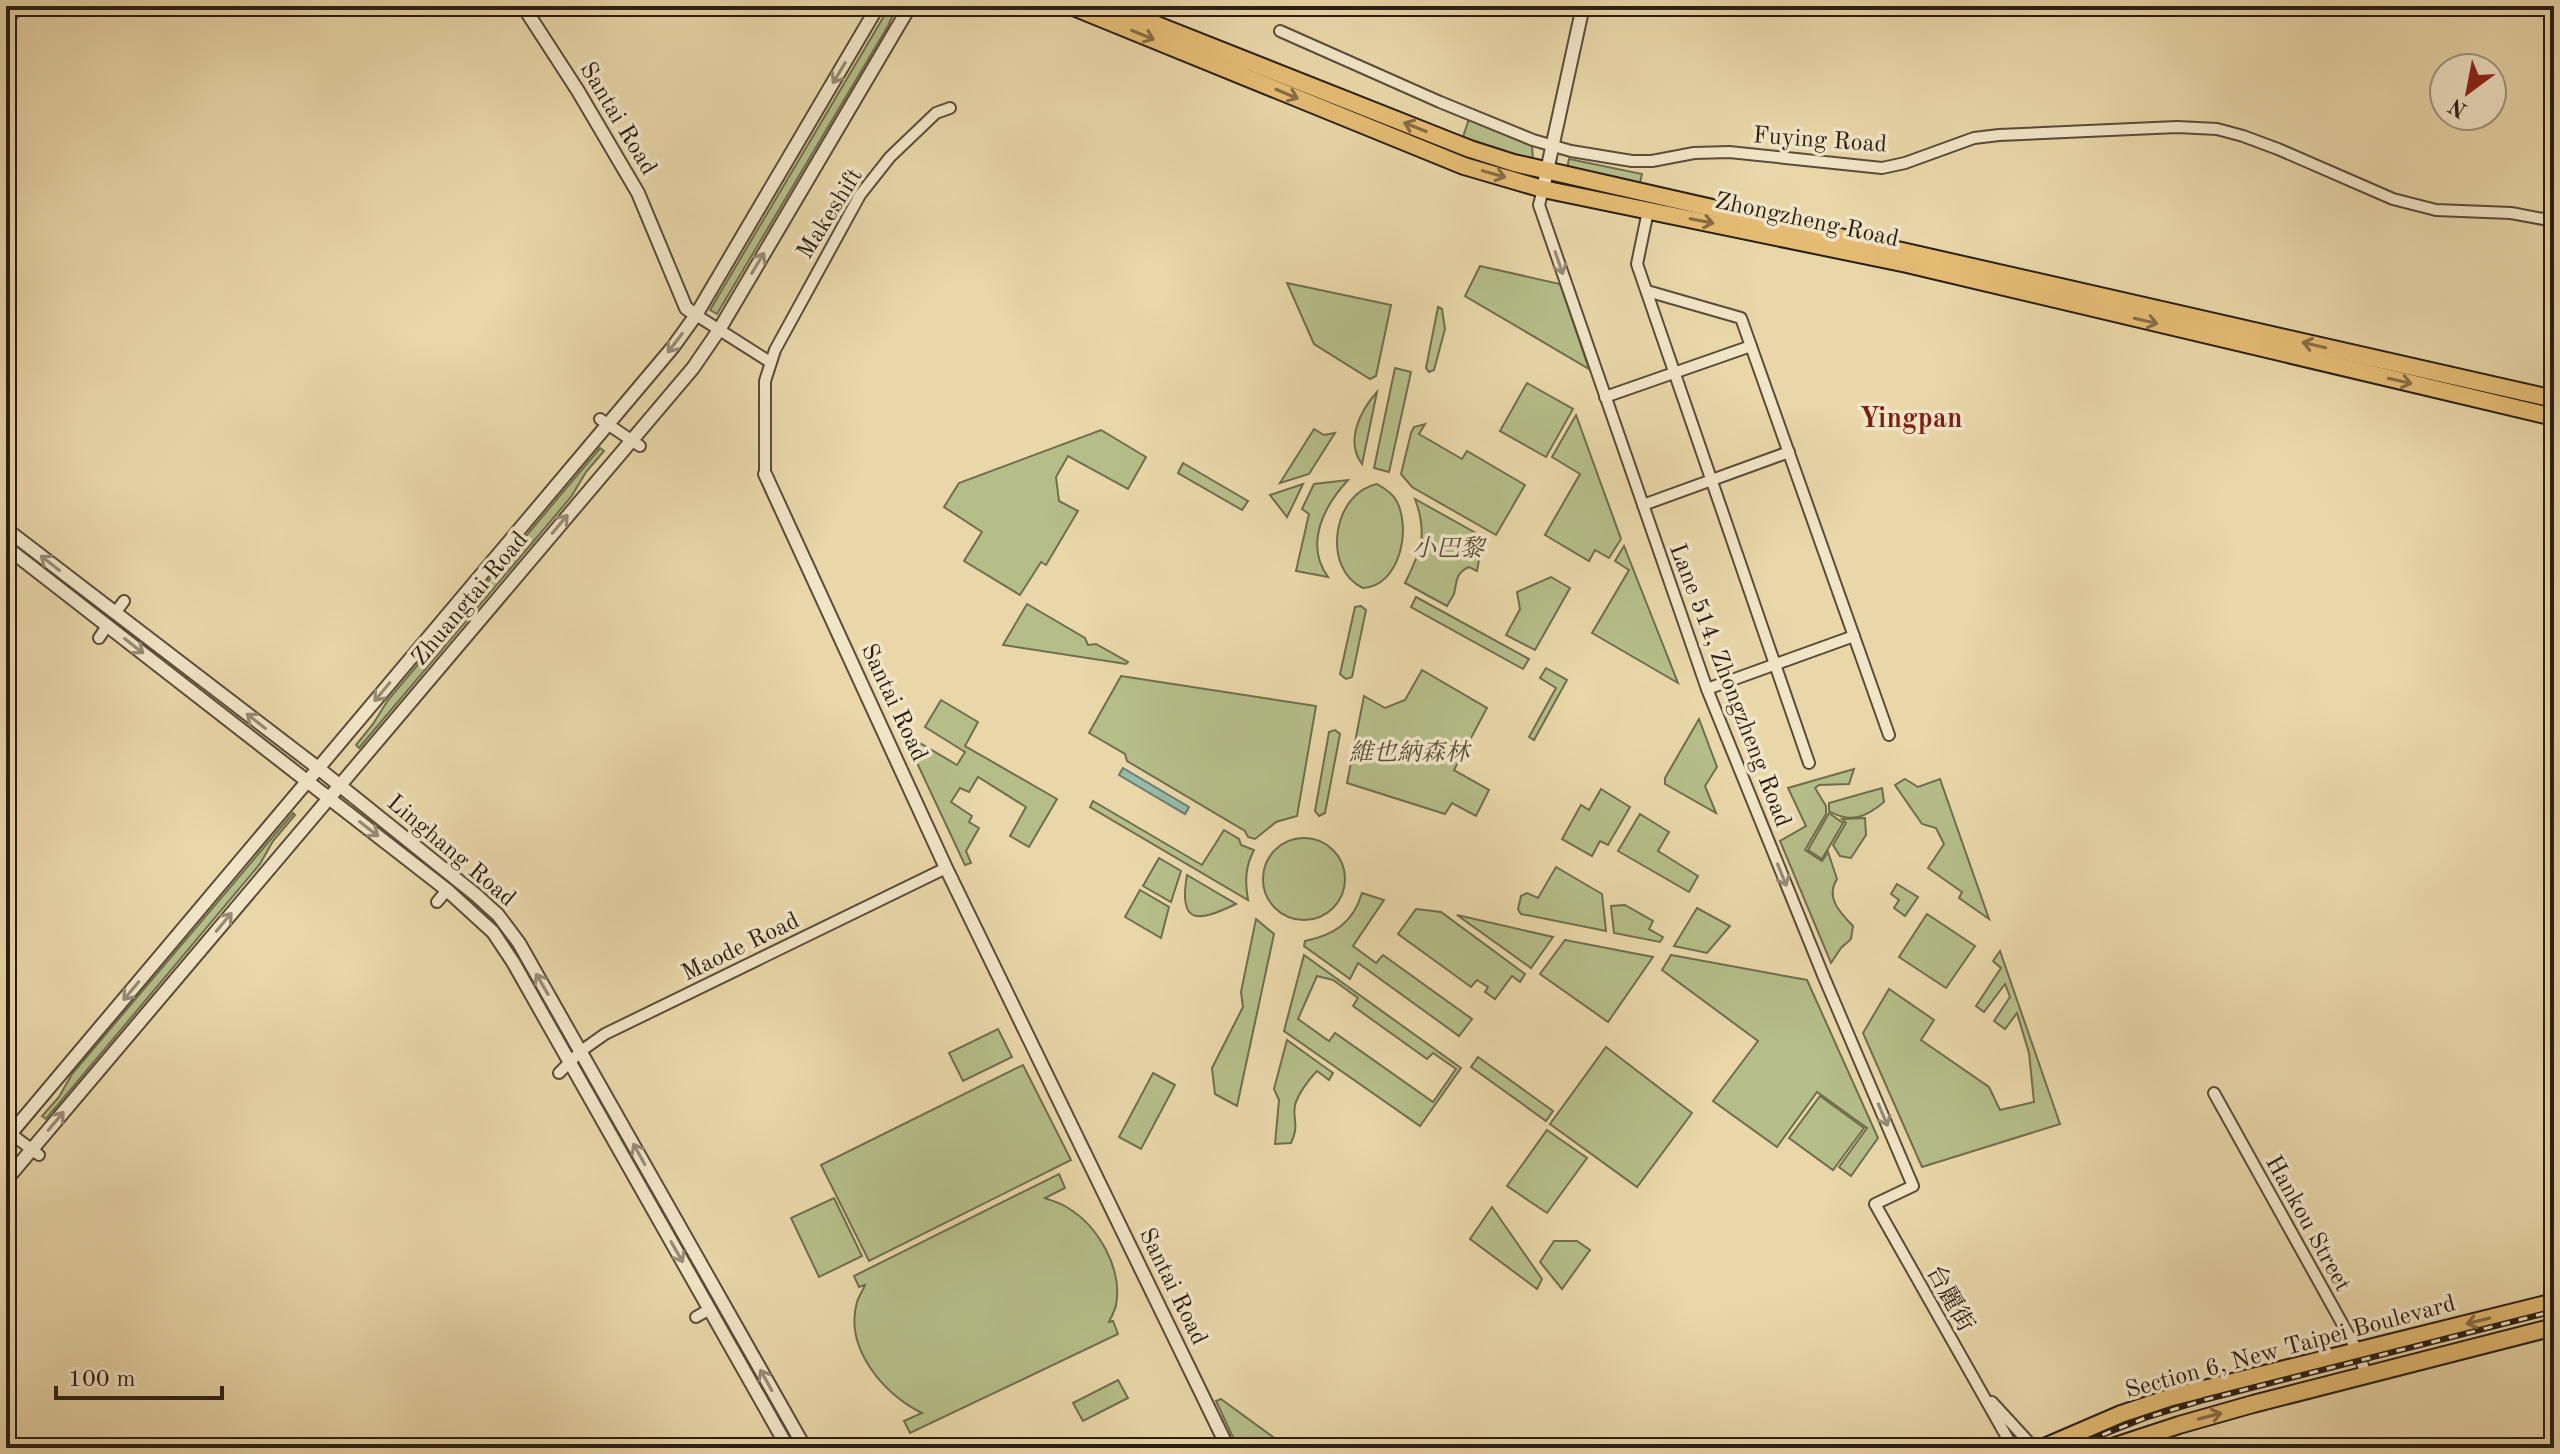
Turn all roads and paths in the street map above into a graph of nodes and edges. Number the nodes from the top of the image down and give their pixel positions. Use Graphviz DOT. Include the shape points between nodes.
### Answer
graph roads {
  1 [pos="16,6"];
  2 [pos="523,6"];
  3 [pos="878,6"];
  4 [pos="910,6"];
  5 [pos="1071,6"];
  6 [pos="1109,6"];
  7 [pos="1583,6"];
  8 [pos="6,22"];
  9 [pos="1280,31"];
  10 [pos="950,108"];
  11 [pos="1451,141"];
  12 [pos="1553,146"];
  13 [pos="1445,158"];
  14 [pos="1547,171"];
  15 [pos="1543,189"];
  16 [pos="1648,211"];
  17 [pos="2554,221"];
  18 [pos="1647,291"];
  19 [pos="696,315"];
  20 [pos="719,330"];
  21 [pos="1751,346"];
  22 [pos="770,362"];
  23 [pos="1675,373"];
  24 [pos="1605,397"];
  25 [pos="2554,399"];
  26 [pos="2554,417"];
  27 [pos="604,422"];
  28 [pos="636,443"];
  29 [pos="1789,452"];
  30 [pos="765,474"];
  31 [pos="1712,480"];
  32 [pos="1643,505"];
  33 [pos="6,529"];
  34 [pos="6,547"];
  35 [pos="124,601"];
  36 [pos="115,613"];
  37 [pos="107,626"];
  38 [pos="1854,636"];
  39 [pos="99,638"];
  40 [pos="1776,664"];
  41 [pos="1707,689"];
  42 [pos="1889,735"];
  43 [pos="1809,763"];
  44 [pos="318,768"];
  45 [pos="308,781"];
  46 [pos="339,785"];
  47 [pos="328,797"];
  48 [pos="946,868"];
  49 [pos="447,890"];
  50 [pos="437,902"];
  51 [pos="581,1051"];
  52 [pos="570,1062"];
  53 [pos="559,1073"];
  54 [pos="2214,1093"];
  55 [pos="8,1134"];
  56 [pos="35,1152"];
  57 [pos="6,1180"];
  58 [pos="1913,1186"];
  59 [pos="2554,1302"];
  60 [pos="710,1309"];
  61 [pos="696,1317"];
  62 [pos="2554,1327"];
  63 [pos="2358,1352"];
  64 [pos="2366,1374"];
  65 [pos="1978,1385"];
  66 [pos="788,1448"];
  67 [pos="805,1448"];
  68 [pos="1228,1448"];
  69 [pos="2013,1448"];
  70 [pos="2034,1448"];
  71 [pos="2042,1448"];
  72 [pos="2109,1448"];
  1 -- 8 [label="street"];
  2 -- 19 [label="street, Santai Road" via="638,193 686,308"];
  3 -- 19 [label="street, Zhuangtai Road, one-way"];
  20 -- 4 [label="street, Zhuangtai Road, one-way"];
  5 -- 13 [label="main road, Zhongzheng Road, one-way"];
  11 -- 6 [label="main road, Zhongzheng Road, one-way"];
  7 -- 12 [label="street"];
  9 -- 12 [label="street, Fuying Road"];
  10 -- 22 [label="street, Makeshift" via="936,113 890,157 860,195"];
  11 -- 13 [label="main road"];
  11 -- 14 [label="main road, Zhongzheng Road"];
  12 -- 14 [label="street"];
  12 -- 17 [label="street, Fuying Road" via="1632,161 1729,152 1882,168 1999,135 2217,129 2402,201 2436,210"];
  13 -- 15 [label="main road, Zhongzheng Road, one-way"];
  14 -- 15 [label="street"];
  25 -- 14 [label="main road, Zhongzheng Road, one-way"];
  15 -- 16 [label="main road, Zhongzheng Road"];
  15 -- 24 [label="street, Lane 514, Zhongzheng Road, one-way" via="1539,205"];
  16 -- 18 [label="street" via="1637,264"];
  16 -- 26 [label="main road, Zhongzheng Road, one-way" via="1907,264"];
  18 -- 21 [label="street" via="1741,318"];
  18 -- 23 [label="street"];
  19 -- 20 [label="street, Santai Road"];
  19 -- 27 [label="street, Zhuangtai Road, one-way"];
  20 -- 22 [label="street, Santai Road"];
  20 -- 28 [label="street, Zhuangtai Road"];
  21 -- 23 [label="street"];
  21 -- 29 [label="street"];
  22 -- 30 [label="street, Santai Road" via="765,381"];
  23 -- 24 [label="street"];
  23 -- 31 [label="street"];
  24 -- 32 [label="street, Lane 514, Zhongzheng Road"];
  27 -- 28 [label="street"];
  27 -- 44 [label="street, Zhuangtai Road, one-way"];
  46 -- 28 [label="street, Zhuangtai Road, one-way"];
  29 -- 31 [label="street"];
  29 -- 38 [label="street"];
  30 -- 48 [label="street, Santai Road"];
  31 -- 32 [label="street"];
  31 -- 40 [label="street"];
  32 -- 41 [label="street, Lane 514, Zhongzheng Road"];
  36 -- 33 [label="street, Linghang Road, one-way"];
  34 -- 37 [label="street, Linghang Road"];
  35 -- 36 [label="street"];
  44 -- 36 [label="street, Linghang Road, one-way"];
  37 -- 39 [label="street"];
  37 -- 45 [label="street, Linghang Road, one-way"];
  38 -- 40 [label="street"];
  38 -- 42 [label="street"];
  40 -- 41 [label="street"];
  40 -- 43 [label="street"];
  41 -- 58 [label="street, Lane 514, Zhongzheng Road, one-way"];
  44 -- 45 [label="street, Zhuangtai Road"];
  44 -- 46 [label="street, Linghang Road"];
  45 -- 47 [label="street, Linghang Road"];
  45 -- 55 [label="street, Zhuangtai Road, one-way"];
  46 -- 47 [label="street, Zhuangtai Road"];
  51 -- 46 [label="street, Linghang Road, one-way" via="498,915"];
  47 -- 49 [label="street, Linghang Road, one-way"];
  56 -- 47 [label="street, Zhuangtai Road, one-way"];
  48 -- 51 [label="street, Maode Road" via="605,1034"];
  48 -- 68 [label="street, Santai Road"];
  49 -- 50 [label="street"];
  49 -- 52 [label="street, Linghang Road" via="502,944"];
  51 -- 52 [label="street, Maode Road"];
  67 -- 51 [label="street, Linghang Road, one-way"];
  52 -- 53 [label="street, Maode Road"];
  52 -- 60 [label="street, Linghang Road, one-way"];
  54 -- 63 [label="street, Hankou Street"];
  55 -- 56 [label="street"];
  56 -- 57 [label="street, Zhuangtai Road"];
  58 -- 65 [label="street, 台麗街" via="1875,1204"];
  59 -- 63 [label="main road, Section 6, New Taipei Boulevard, one-way"];
  60 -- 61 [label="street"];
  60 -- 66 [label="street, Linghang Road"];
  62 -- 64 [label="main road, Section 6, New Taipei Boulevard"];
  63 -- 64 [label="street, Hankou Street"];
  63 -- 71 [label="main road, Section 6, New Taipei Boulevard" via="2145,1406"];
  72 -- 64 [label="main road, Section 6, New Taipei Boulevard, one-way"];
  65 -- 69 [label="street, 台麗街"];
  65 -- 70 [label="street"];
}
